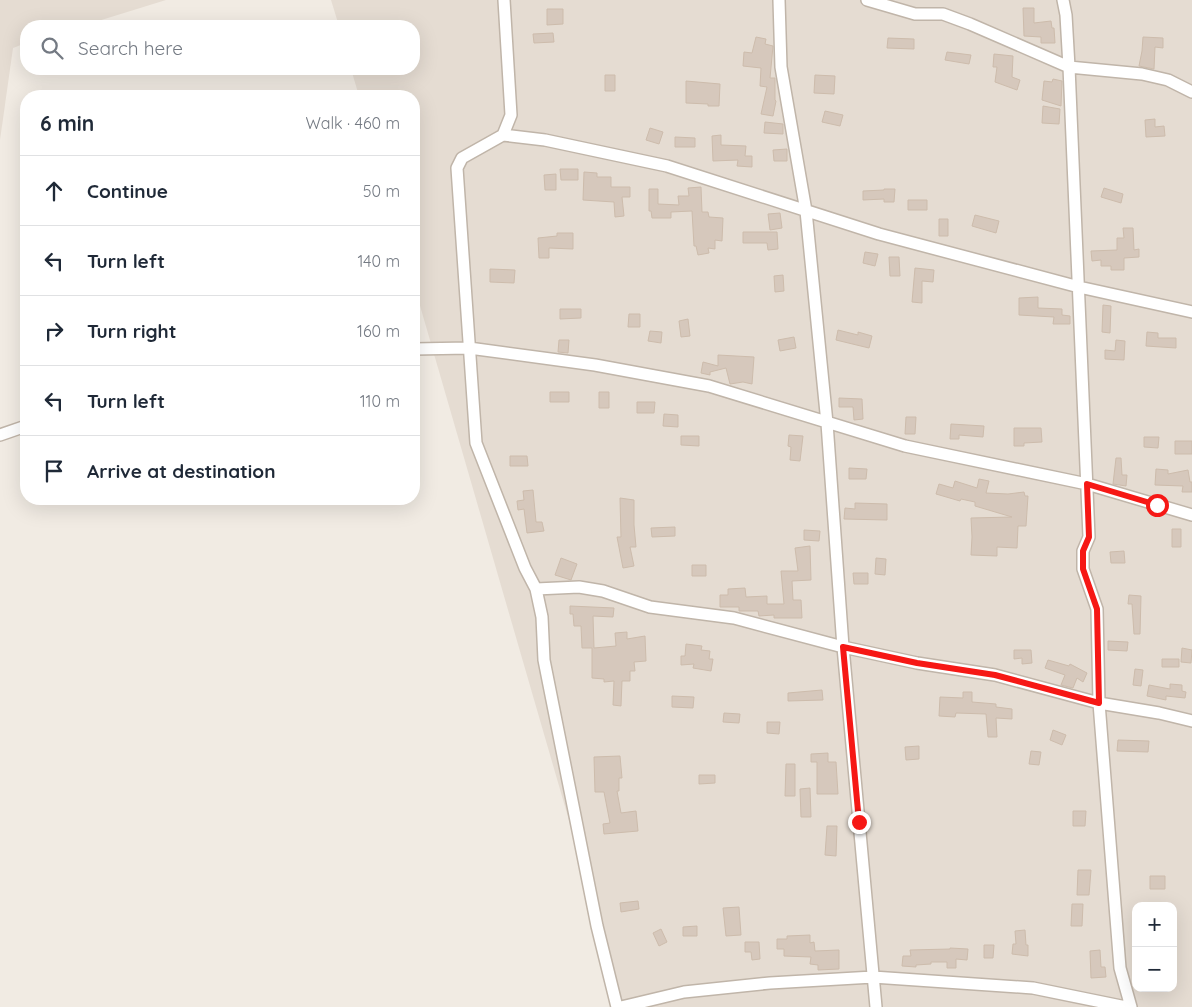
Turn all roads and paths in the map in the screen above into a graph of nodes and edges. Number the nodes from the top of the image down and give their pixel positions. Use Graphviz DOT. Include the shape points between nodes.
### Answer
graph roads {
  1 [pos="504,0"];
  2 [pos="779,0"];
  3 [pos="867,0"];
  4 [pos="1063,0"];
  5 [pos="1069,67"];
  6 [pos="1192,92"];
  7 [pos="503,135"];
  8 [pos="806,211"];
  9 [pos="1079,287"];
  10 [pos="1192,312"];
  11 [pos="469,348"];
  12 [pos="420,350"];
  13 [pos="827,423"];
  14 [pos="20,428"];
  15 [pos="0,436"];
  16 [pos="1087,484"];
  17 [pos="1192,515"];
  18 [pos="536,589"];
  19 [pos="843,647"];
  20 [pos="1099,703"];
  21 [pos="1192,721"];
  22 [pos="873,976"];
  23 [pos="617,1007"];
  24 [pos="621,1007"];
  25 [pos="876,1007"];
  26 [pos="1126,1007"];
  27 [pos="1131,1007"];
  1 -- 7 [label="street" via="511,115"];
  2 -- 8 [label="street" via="782,67"];
  3 -- 5 [label="street" via="915,14 943,14"];
  4 -- 5 [label="street"];
  5 -- 6 [label="street" via="1142,74 1168,80"];
  5 -- 9 [label="street"];
  7 -- 8 [label="street" via="546,140 667,166"];
  7 -- 11 [label="street" via="462,158 457,168"];
  8 -- 9 [label="street" via="879,234"];
  8 -- 13 [label="street"];
  9 -- 10 [label="street"];
  9 -- 16 [label="street"];
  11 -- 12 [label="street"];
  11 -- 13 [label="street" via="596,365 709,386"];
  11 -- 18 [label="street" via="476,443"];
  13 -- 16 [label="street" via="905,446"];
  13 -- 19 [label="street"];
  14 -- 15 [label="street"];
  16 -- 17 [label="street"];
  16 -- 20 [label="street" via="1089,537 1083,551 1083,569 1097,609"];
  18 -- 19 [label="street" via="579,587 603,591 650,607 734,618"];
  18 -- 23 [label="street" via="542,617 544,660 597,926"];
  19 -- 20 [label="street" via="995,675"];
  19 -- 22 [label="street"];
  20 -- 21 [label="street"];
  20 -- 27 [label="street" via="1120,968"];
  22 -- 24 [label="street" via="770,982 684,992"];
  22 -- 25 [label="street"];
  22 -- 26 [label="street" via="1033,988"];
}
